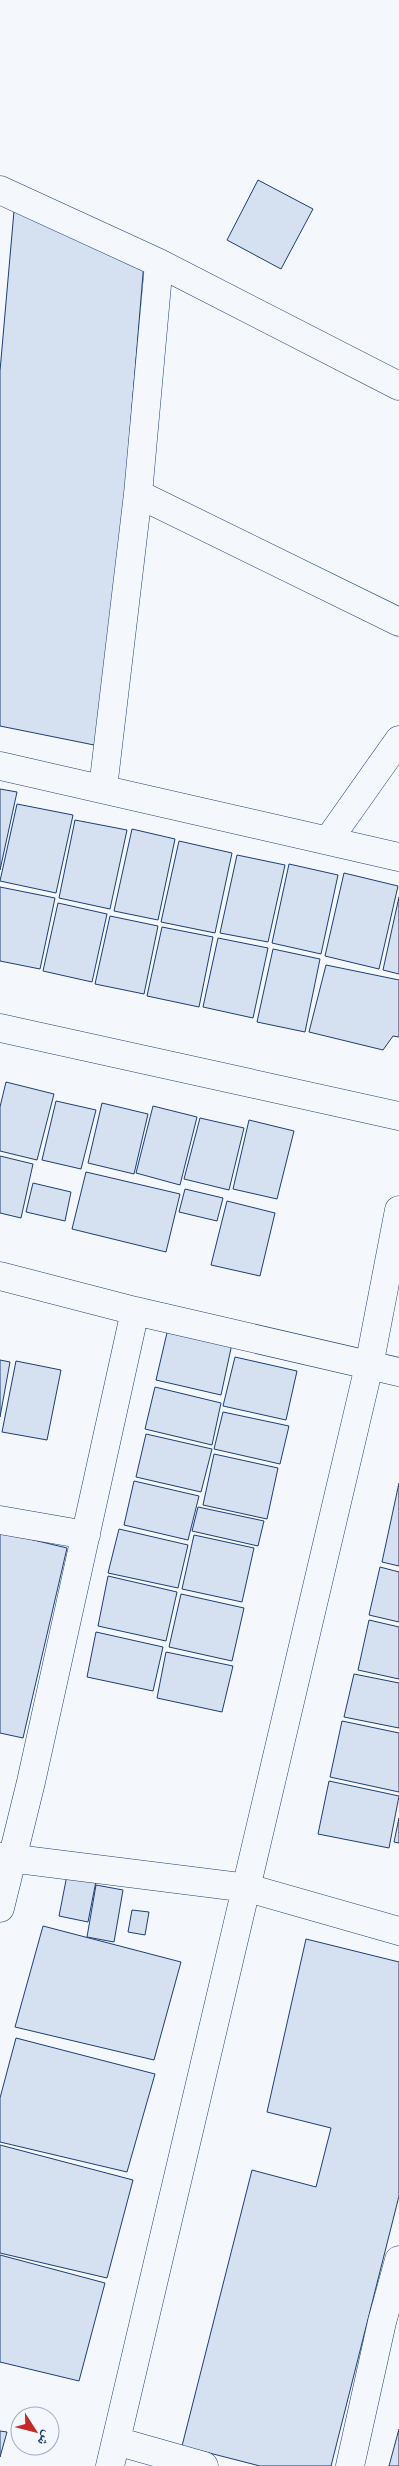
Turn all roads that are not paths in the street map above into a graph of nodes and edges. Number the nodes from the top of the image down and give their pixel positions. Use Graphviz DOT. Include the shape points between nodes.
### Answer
graph roads {
  1 [pos="0,190"];
  2 [pos="159,264"];
  3 [pos="399,386"];
  4 [pos="138,494"];
  5 [pos="399,622"];
  6 [pos="399,740"];
  7 [pos="0,766"];
  8 [pos="104,788"];
  9 [pos="329,840"];
  10 [pos="399,857"];
  11 [pos="0,1028"];
  12 [pos="399,1116"];
  13 [pos="399,1210"];
  14 [pos="0,1276"];
  15 [pos="135,1311"];
  16 [pos="369,1366"];
  17 [pos="399,1372"];
  18 [pos="0,1520"];
  19 [pos="86,1535"];
  20 [pos="6,1858"];
  21 [pos="248,1888"];
  22 [pos="0,1908"];
  23 [pos="399,1932"];
  24 [pos="399,2260"];
  25 [pos="390,2324"];
  26 [pos="113,2454"];
  27 [pos="204,2466"];
  28 [pos="350,2466"];
  1 -- 2 [label="street"];
  2 -- 3 [label="street"];
  2 -- 4 [label="street"];
  4 -- 5 [label="street"];
  4 -- 8 [label="street"];
  6 -- 9 [label="street"];
  7 -- 8 [label="street"];
  8 -- 9 [label="street"];
  9 -- 10 [label="street"];
  11 -- 12 [label="street"];
  13 -- 16 [label="street"];
  14 -- 15 [label="street"];
  15 -- 16 [label="street"];
  15 -- 19 [label="street"];
  16 -- 17 [label="street"];
  16 -- 21 [label="street"];
  18 -- 19 [label="street"];
  19 -- 20 [label="street" via="31,1782"];
  20 -- 21 [label="street"];
  20 -- 22 [label="street"];
  21 -- 23 [label="street"];
  21 -- 26 [label="street"];
  24 -- 25 [label="street"];
  25 -- 28 [label="street"];
  26 -- 27 [label="street"];
}
